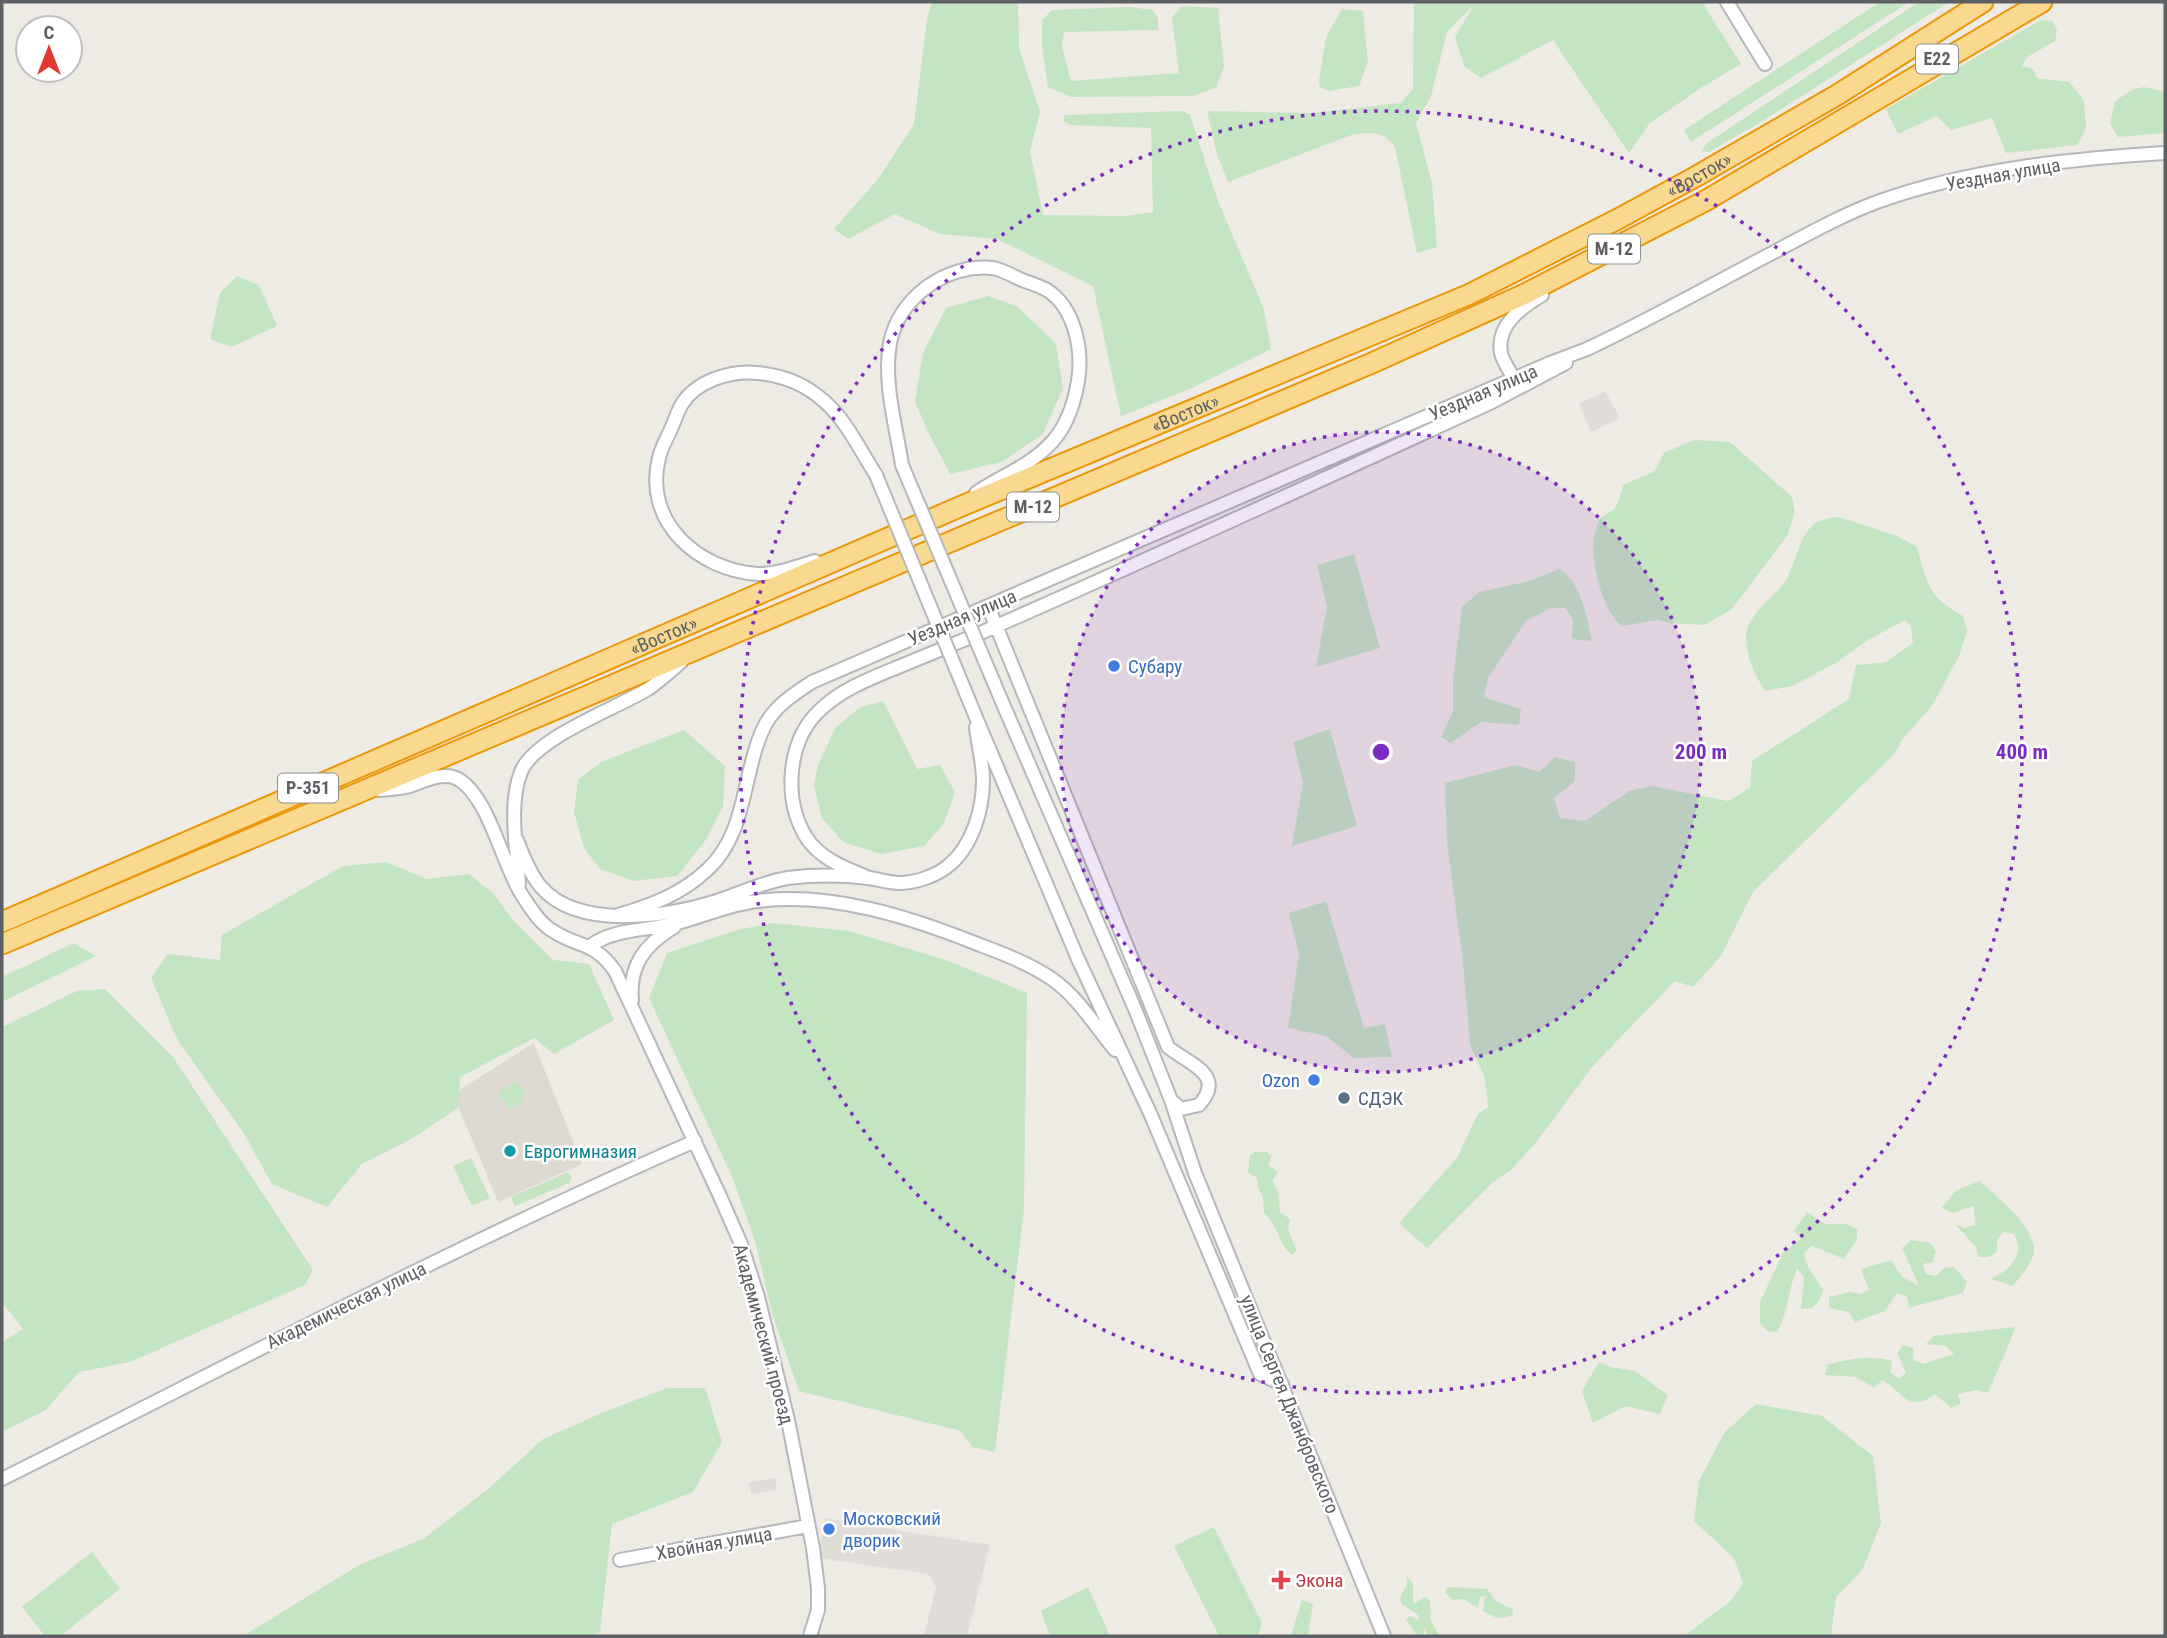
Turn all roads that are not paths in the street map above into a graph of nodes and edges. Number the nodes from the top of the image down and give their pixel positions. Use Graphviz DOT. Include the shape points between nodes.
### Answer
graph roads {
  1 [pos="1727,2"];
  2 [pos="1970,2"];
  3 [pos="1983,2"];
  4 [pos="2026,2"];
  5 [pos="2042,2"];
  6 [pos="1765,64"];
  7 [pos="1837,95"];
  8 [pos="1847,116"];
  9 [pos="2165,153"];
  10 [pos="1606,253"];
  11 [pos="1516,384"];
  12 [pos="964,505"];
  13 [pos="856,553"];
  14 [pos="988,606"];
  15 [pos="996,626"];
  16 [pos="694,652"];
  17 [pos="518,700"];
  18 [pos="975,715"];
  19 [pos="358,792"];
  20 [pos="517,840"];
  21 [pos="867,877"];
  22 [pos="520,891"];
  23 [pos="719,900"];
  24 [pos="618,915"];
  25 [pos="2,922"];
  26 [pos="683,922"];
  27 [pos="2,944"];
  28 [pos="590,946"];
  29 [pos="633,1008"];
  30 [pos="1129,1067"];
  31 [pos="1171,1100"];
  32 [pos="1190,1109"];
  33 [pos="695,1141"];
  34 [pos="1184,1141"];
  35 [pos="1282,1384"];
  36 [pos="2,1479"];
  37 [pos="808,1526"];
  38 [pos="620,1559"];
  39 [pos="810,1636"];
  40 [pos="1384,1636"];
  1 -- 6 [label="street"];
  2 -- 7 [label="highway"];
  3 -- 7 [label="highway"];
  4 -- 8 [label="highway, E22"];
  5 -- 8 [label="highway"];
  7 -- 12 [label="highway, «Восток» / М-12" via="1627,214 1470,294"];
  8 -- 10 [label="highway, «Восток» / М-12"];
  9 -- 11 [label="street, Уездная улица" via="2002,170 1876,203"];
  10 -- 11 [label="street" via="1514,314 1501,345"];
  10 -- 16 [label="highway, «Восток» / М-12" via="1372,363"];
  11 -- 14 [label="street, Уездная улица"];
  11 -- 15 [label="street, Уездная улица" via="1480,408"];
  12 -- 13 [label="highway, «Восток» / М-12"];
  12 -- 31 [label="street, улица Сергея Джанбровского, bridge" via="975,493 1049,446 1076,396 1080,354 1062,303 1046,290 996,269 945,276 927,286 895,329 888,366 902,464"];
  13 -- 17 [label="highway, «Восток» / М-12"];
  13 -- 18 [label="street, bridge" via="760,574 727,568 681,542 659,505 656,480 659,457 682,403 718,377 745,372 776,374 824,401 876,475"];
  14 -- 15 [label="street"];
  14 -- 24 [label="street, Уездная улица" via="812,682 784,701 766,724 727,845 710,868 666,900"];
  15 -- 21 [label="street, Уездная улица" via="862,682 832,699 805,727 792,769 796,815 807,838 826,858"];
  15 -- 32 [label="street" via="1168,1047 1200,1068 1209,1082 1205,1099"];
  16 -- 19 [label="highway, Р-351"];
  16 -- 20 [label="street" via="651,687 549,740 533,754 521,772 515,795"];
  17 -- 25 [label="highway, Р-351"];
  18 -- 21 [label="street" via="982,800 964,849 948,867 924,879 899,883"];
  18 -- 30 [label="street"];
  19 -- 22 [label="street" via="404,788 441,776 458,779 485,813"];
  19 -- 27 [label="highway, Р-351"];
  20 -- 22 [label="street"];
  20 -- 24 [label="street" via="541,887 555,900 600,916"];
  21 -- 23 [label="street" via="789,878"];
  22 -- 28 [label="street" via="552,931"];
  23 -- 24 [label="street" via="673,911"];
  23 -- 26 [label="street"];
  26 -- 28 [label="street" via="602,937"];
  26 -- 29 [label="street" via="662,934 636,966 631,983"];
  26 -- 30 [label="street" via="725,906 797,900 865,908 944,931 1053,979 1077,1000"];
  28 -- 29 [label="street, Академический проезд" via="615,971"];
  29 -- 33 [label="street, Академический проезд"];
  30 -- 35 [label="street" via="1260,1374"];
  31 -- 32 [label="street" via="1181,1109"];
  31 -- 34 [label="street, улица Сергея Джанбровского"];
  32 -- 34 [label="street" via="1184,1121"];
  33 -- 36 [label="street, Академическая улица" via="380,1287"];
  33 -- 37 [label="street, Академический проезд" via="741,1244 758,1297"];
  34 -- 35 [label="street, улица Сергея Джанбровского"];
  35 -- 40 [label="street, улица Сергея Джанбровского"];
  37 -- 38 [label="street, Хвойная улица"];
  37 -- 39 [label="street, Академический проезд" via="818,1587 818,1610"];
}
